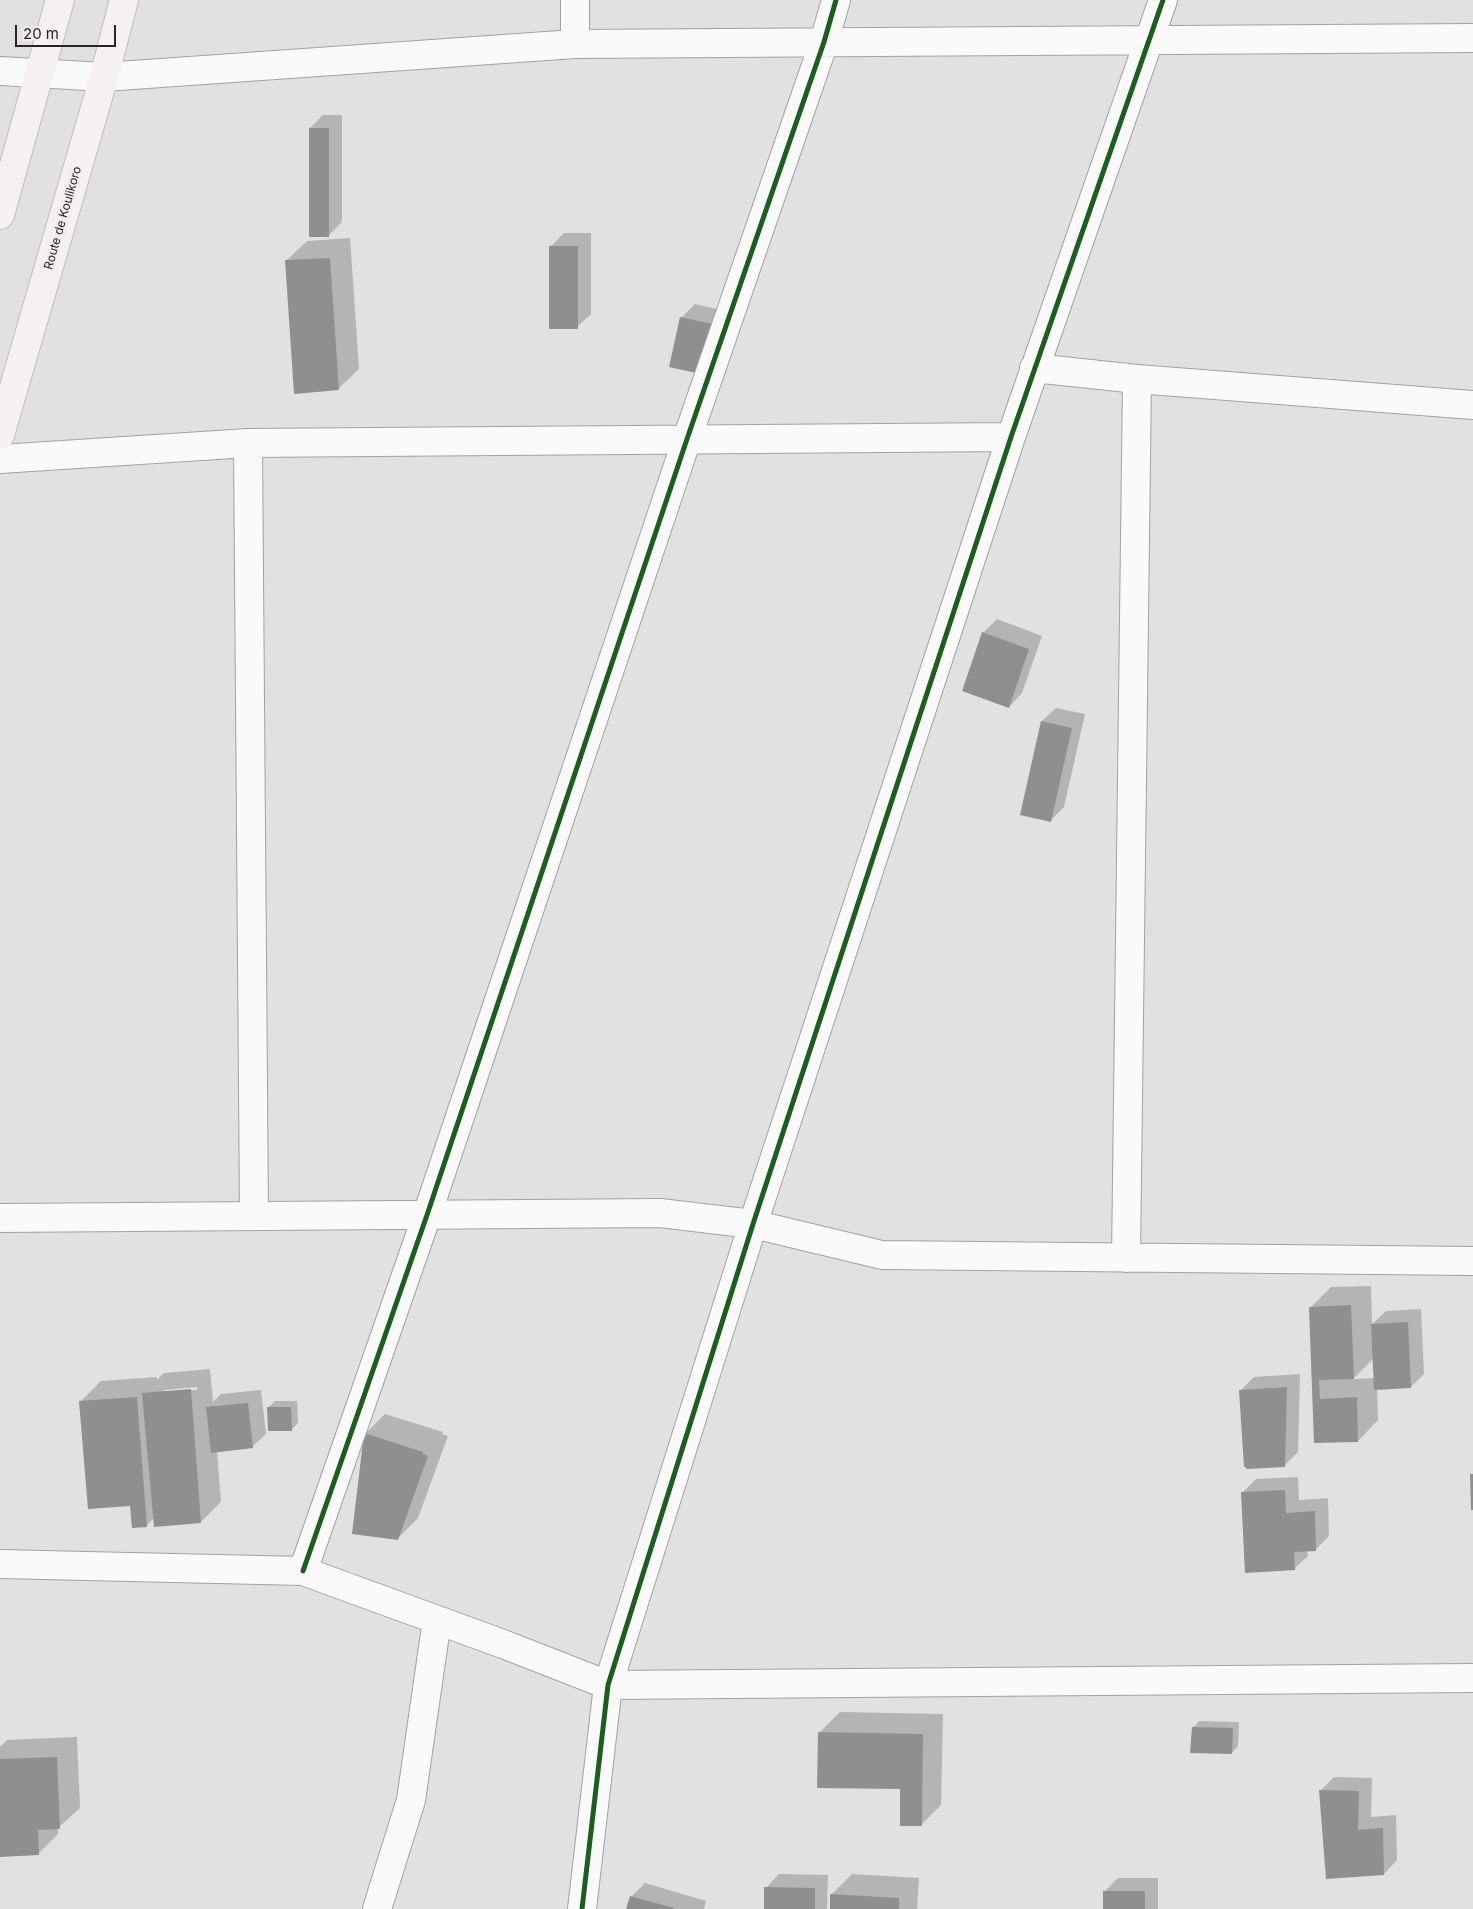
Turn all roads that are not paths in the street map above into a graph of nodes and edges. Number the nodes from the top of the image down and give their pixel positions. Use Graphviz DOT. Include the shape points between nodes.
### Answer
graph roads {
  1 [pos="60,0"];
  2 [pos="124,0"];
  3 [pos="575,0"];
  4 [pos="836,0"];
  5 [pos="1163,0"];
  6 [pos="1473,38"];
  7 [pos="1149,40"];
  8 [pos="824,42"];
  9 [pos="575,44"];
  10 [pos="0,71"];
  11 [pos="40,74"];
  12 [pos="104,77"];
  13 [pos="0,215"];
  14 [pos="1034,368"];
  15 [pos="1137,379"];
  16 [pos="1473,405"];
  17 [pos="0,435"];
  18 [pos="1011,437"];
  19 [pos="687,439"];
  20 [pos="248,443"];
  21 [pos="0,459"];
  22 [pos="427,1215"];
  23 [pos="254,1216"];
  24 [pos="0,1218"];
  25 [pos="753,1224"];
  26 [pos="1126,1258"];
  27 [pos="1473,1260"];
  28 [pos="0,1564"];
  29 [pos="302,1571"];
  30 [pos="437,1620"];
  31 [pos="1473,1678"];
  32 [pos="608,1685"];
  33 [pos="377,1909"];
  34 [pos="582,1909"];
  1 -- 11 [label="main road"];
  2 -- 12 [label="main road, Route de Koulikoro"];
  3 -- 9 [label="street"];
  4 -- 8 [label="street"];
  5 -- 7 [label="street"];
  6 -- 7 [label="street"];
  7 -- 8 [label="street"];
  7 -- 14 [label="street"];
  8 -- 9 [label="street"];
  8 -- 19 [label="street"];
  9 -- 12 [label="street"];
  10 -- 11 [label="street"];
  11 -- 12 [label="street"];
  11 -- 13 [label="main road"];
  12 -- 17 [label="main road, Route de Koulikoro"];
  14 -- 15 [label="street"];
  14 -- 18 [label="street"];
  15 -- 16 [label="street"];
  15 -- 26 [label="street"];
  18 -- 19 [label="street"];
  18 -- 25 [label="street"];
  19 -- 20 [label="street"];
  19 -- 22 [label="street"];
  20 -- 21 [label="street"];
  20 -- 23 [label="street"];
  22 -- 23 [label="street"];
  22 -- 25 [label="street" via="660,1213"];
  22 -- 29 [label="street"];
  23 -- 24 [label="street"];
  25 -- 26 [label="street" via="882,1256"];
  25 -- 32 [label="street"];
  26 -- 27 [label="street"];
  28 -- 29 [label="street"];
  29 -- 30 [label="street"];
  30 -- 32 [label="street"];
  30 -- 33 [label="street" via="410,1800"];
  31 -- 32 [label="street"];
  32 -- 34 [label="street"];
}
